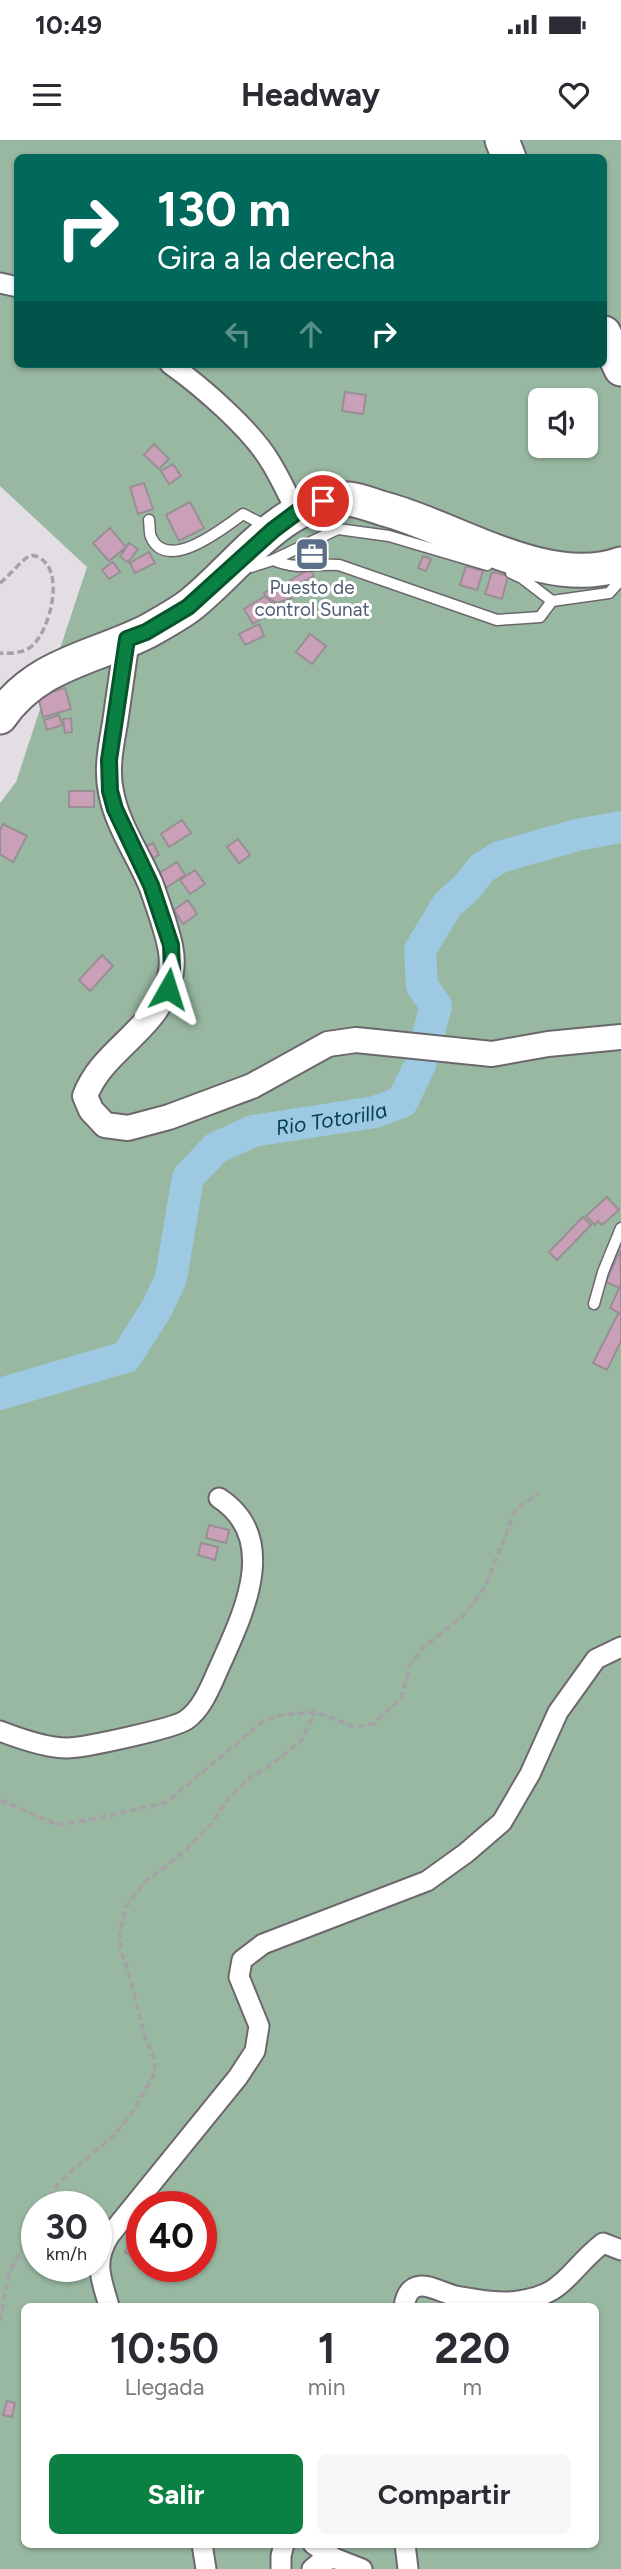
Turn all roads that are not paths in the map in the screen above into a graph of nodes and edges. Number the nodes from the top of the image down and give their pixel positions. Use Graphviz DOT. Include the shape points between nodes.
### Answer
graph roads {
  1 [pos="607,339"];
  2 [pos="176,368"];
  3 [pos="621,369"];
  4 [pos="149,520"];
  5 [pos="281,534"];
  6 [pos="621,564"];
  7 [pos="621,580"];
  8 [pos="552,601"];
  9 [pos="127,639"];
  10 [pos="0,717"];
  11 [pos="621,1037"];
  12 [pos="621,1228"];
  13 [pos="594,1304"];
  14 [pos="219,1498"];
  15 [pos="621,1647"];
  16 [pos="0,1731"];
  17 [pos="621,2250"];
  18 [pos="108,2303"];
  19 [pos="405,2303"];
  20 [pos="203,2548"];
  21 [pos="283,2548"];
  22 [pos="319,2548"];
  23 [pos="405,2548"];
  24 [pos="334,2558"];
  25 [pos="206,2569"];
  26 [pos="281,2569"];
  27 [pos="312,2569"];
  28 [pos="362,2569"];
  29 [pos="408,2569"];
  1 -- 3 [label="highway"];
  2 -- 5 [label="street" via="200,385 270,461"];
  4 -- 5 [label="lane" via="151,538 173,552 192,548 243,514"];
  5 -- 6 [label="highway" via="323,501 350,499 566,572"];
  5 -- 8 [label="lane" via="338,529 389,536 523,578"];
  5 -- 8 [label="lane" via="291,568 339,565 497,620 540,617"];
  5 -- 9 [label="highway" via="240,560 188,607"];
  7 -- 8 [label="lane" via="609,593"];
  9 -- 10 [label="highway" via="27,685"];
  9 -- 11 [label="street" via="109,760 110,791 151,885 171,945 172,969 168,989 153,1016 91,1081 85,1096 105,1125 147,1124 253,1086 328,1044 356,1040 492,1054"];
  12 -- 13 [label="lane"];
  14 -- 16 [label="street" via="244,1520 252,1578 217,1672 201,1704 186,1721 67,1748"];
  15 -- 18 [label="street" via="596,1659 558,1712 502,1822 466,1853 427,1881 263,1944 242,1960 239,1978 258,2026 255,2051 109,2236 100,2252 100,2277"];
  17 -- 19 [label="street" via="603,2243 565,2283 537,2296 492,2301 419,2287 413,2288"];
  20 -- 25 [label="street"];
  21 -- 26 [label="street"];
  22 -- 24 [label="street"];
  23 -- 29 [label="street"];
  24 -- 27 [label="street"];
  24 -- 28 [label="street"];
}
